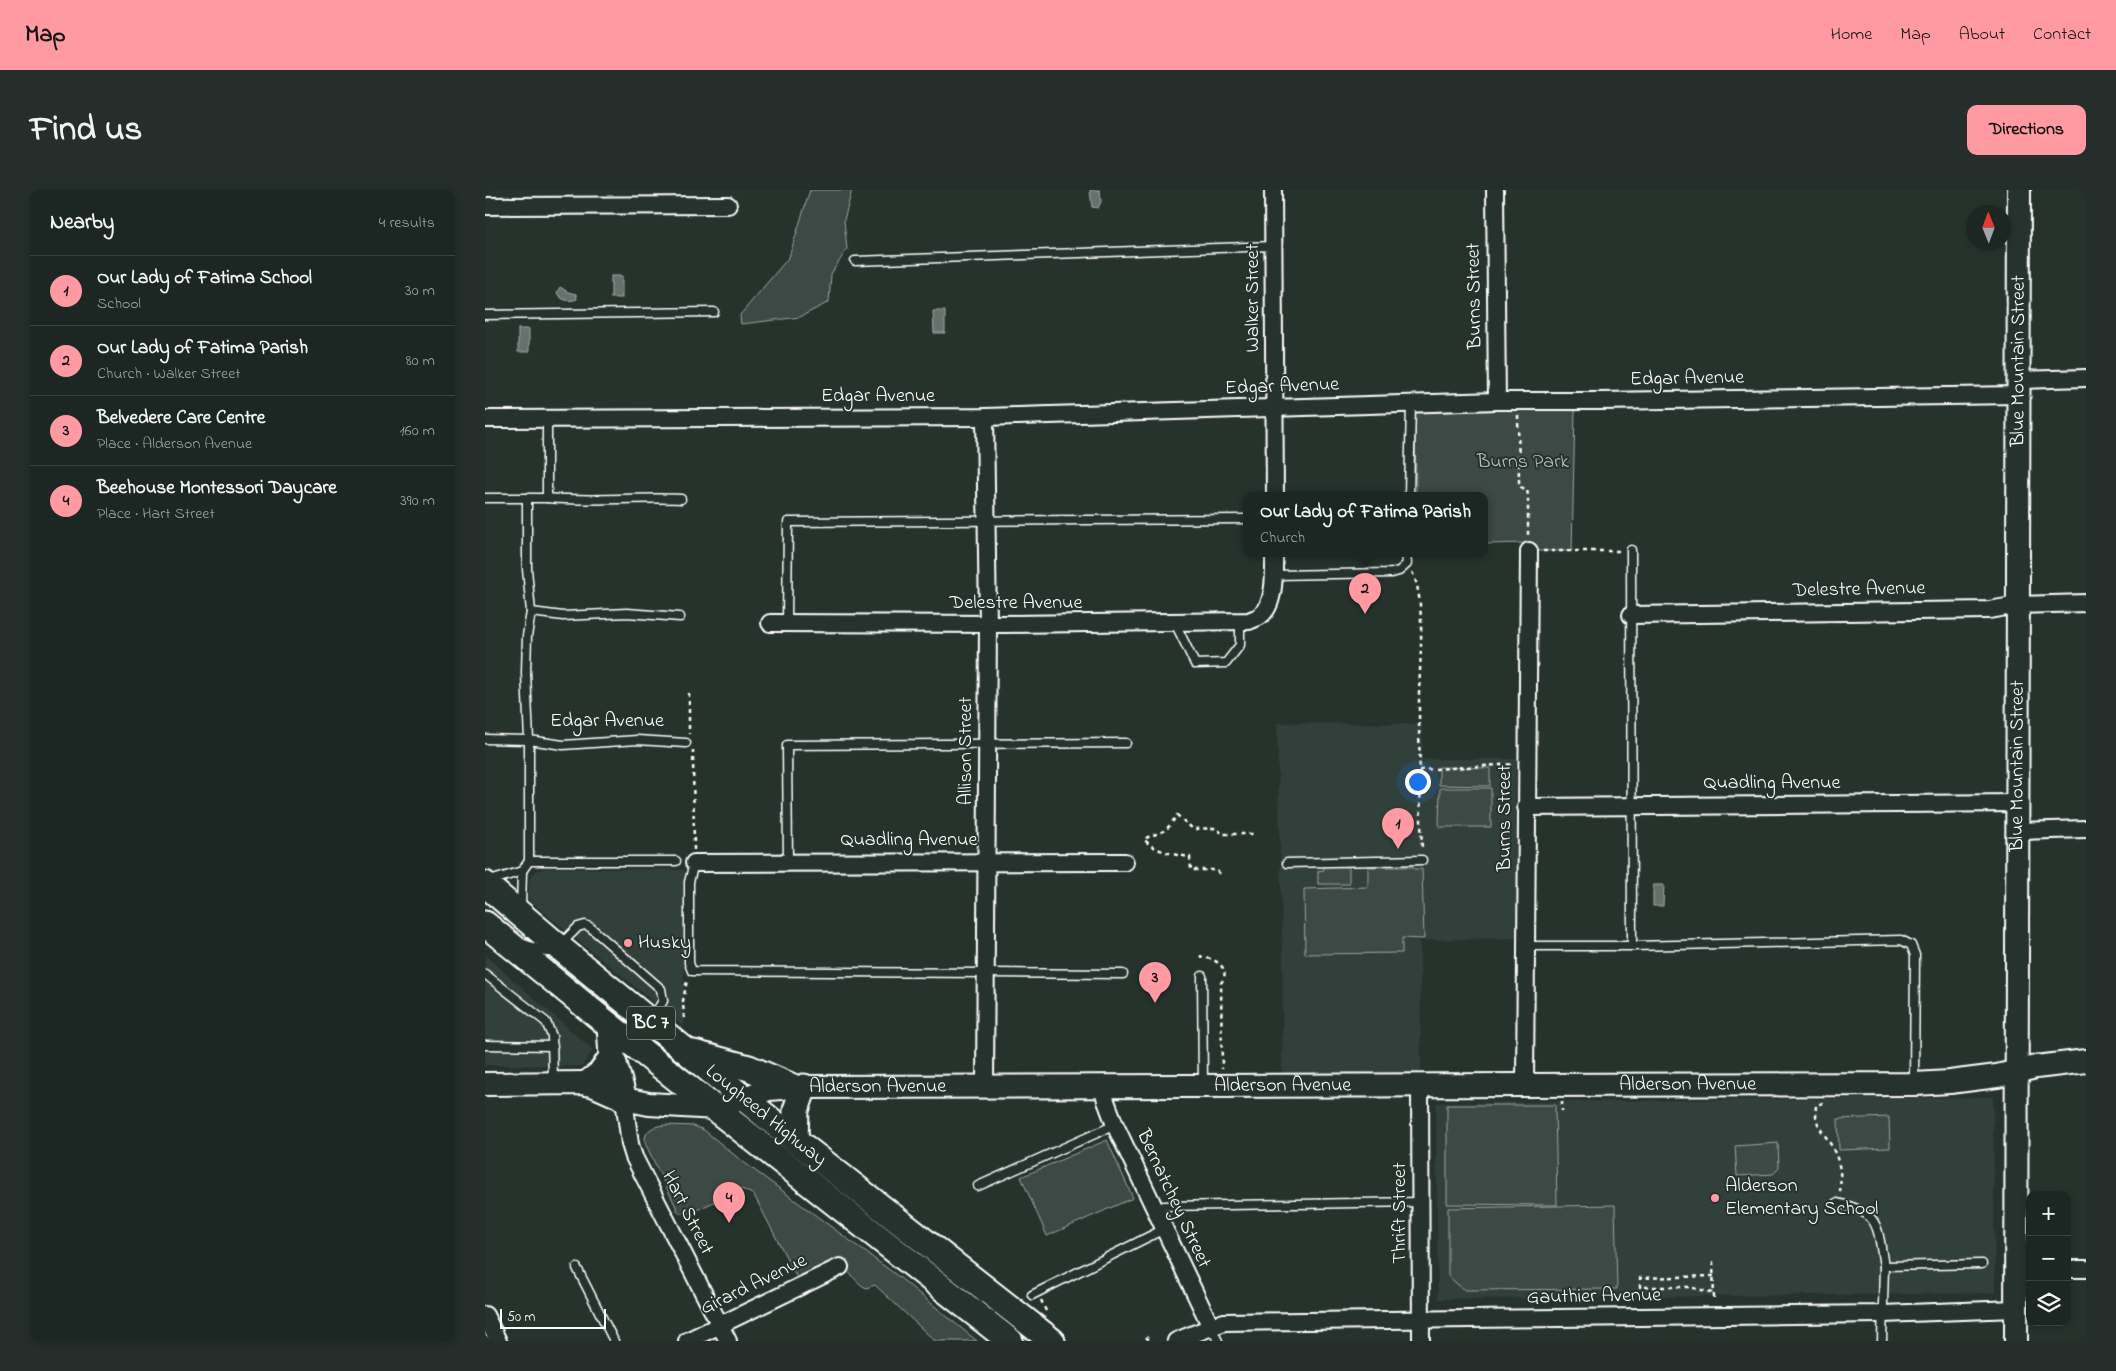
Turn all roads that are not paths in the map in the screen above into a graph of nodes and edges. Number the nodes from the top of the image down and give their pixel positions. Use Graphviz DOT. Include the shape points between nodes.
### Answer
graph roads {
  1 [pos="1273,190"];
  2 [pos="1495,190"];
  3 [pos="2019,190"];
  4 [pos="728,205"];
  5 [pos="485,206"];
  6 [pos="1274,246"];
  7 [pos="855,261"];
  8 [pos="714,312"];
  9 [pos="485,315"];
  10 [pos="2086,378"];
  11 [pos="2019,387"];
  12 [pos="1497,401"];
  13 [pos="1411,404"];
  14 [pos="1275,409"];
  15 [pos="985,417"];
  16 [pos="547,418"];
  17 [pos="485,419"];
  18 [pos="1275,492"];
  19 [pos="1409,492"];
  20 [pos="485,498"];
  21 [pos="527,498"];
  22 [pos="547,498"];
  23 [pos="681,499"];
  24 [pos="1243,519"];
  25 [pos="987,522"];
  26 [pos="1631,550"];
  27 [pos="1529,551"];
  28 [pos="1274,557"];
  29 [pos="1406,557"];
  30 [pos="1274,575"];
  31 [pos="2086,602"];
  32 [pos="2018,604"];
  33 [pos="531,612"];
  34 [pos="1631,615"];
  35 [pos="680,617"];
  36 [pos="1240,622"];
  37 [pos="770,623"];
  38 [pos="787,623"];
  39 [pos="1175,623"];
  40 [pos="988,624"];
  41 [pos="485,740"];
  42 [pos="529,740"];
  43 [pos="1127,742"];
  44 [pos="988,744"];
  45 [pos="688,745"];
  46 [pos="2019,803"];
  47 [pos="1632,805"];
  48 [pos="1526,807"];
  49 [pos="2086,829"];
  50 [pos="2019,831"];
  51 [pos="1422,860"];
  52 [pos="529,861"];
  53 [pos="677,861"];
  54 [pos="986,861"];
  55 [pos="788,862"];
  56 [pos="1125,862"];
  57 [pos="694,863"];
  58 [pos="1287,863"];
  59 [pos="522,871"];
  60 [pos="485,883"];
  61 [pos="521,914"];
  62 [pos="490,928"];
  63 [pos="1526,946"];
  64 [pos="1632,946"];
  65 [pos="559,947"];
  66 [pos="485,974"];
  67 [pos="985,974"];
  68 [pos="1123,974"];
  69 [pos="1202,976"];
  70 [pos="650,1022"];
  71 [pos="610,1026"];
  72 [pos="485,1045"];
  73 [pos="553,1046"];
  74 [pos="684,1050"];
  75 [pos="612,1056"];
  76 [pos="2086,1062"];
  77 [pos="2018,1072"];
  78 [pos="553,1083"];
  79 [pos="588,1083"];
  80 [pos="485,1084"];
  81 [pos="1525,1084"];
  82 [pos="1914,1084"];
  83 [pos="1420,1085"];
  84 [pos="985,1086"];
  85 [pos="799,1087"];
  86 [pos="1103,1087"];
  87 [pos="1203,1087"];
  88 [pos="745,1098"];
  89 [pos="624,1099"];
  90 [pos="716,1108"];
  91 [pos="1115,1125"];
  92 [pos="795,1140"];
  93 [pos="978,1186"];
  94 [pos="1421,1202"];
  95 [pos="1836,1203"];
  96 [pos="1155,1210"];
  97 [pos="1164,1230"];
  98 [pos="1982,1264"];
  99 [pos="1884,1266"];
  100 [pos="840,1267"];
  101 [pos="577,1268"];
  102 [pos="2071,1269"];
  103 [pos="2086,1269"];
  104 [pos="2024,1270"];
  105 [pos="1034,1294"];
  106 [pos="2016,1309"];
  107 [pos="1882,1314"];
  108 [pos="485,1315"];
  109 [pos="1421,1321"];
  110 [pos="720,1326"];
  111 [pos="1214,1334"];
  112 [pos="498,1341"];
  113 [pos="614,1341"];
  114 [pos="687,1341"];
  115 [pos="728,1341"];
  116 [pos="1010,1341"];
  117 [pos="1052,1341"];
  118 [pos="1176,1341"];
  119 [pos="1421,1341"];
  120 [pos="1882,1341"];
  121 [pos="2016,1341"];
  1 -- 6 [label="street, Walker Street"];
  2 -- 12 [label="street, Burns Street"];
  3 -- 11 [label="street, Blue Mountain Street"];
  4 -- 5 [label="street"];
  6 -- 7 [label="lane"];
  6 -- 14 [label="street, Walker Street"];
  8 -- 9 [label="lane"];
  10 -- 11 [label="street, Edgar Avenue"];
  11 -- 12 [label="street, Edgar Avenue" via="1600,402"];
  11 -- 32 [label="street, Blue Mountain Street"];
  12 -- 13 [label="street, Edgar Avenue"];
  13 -- 14 [label="street, Edgar Avenue"];
  13 -- 19 [label="lane"];
  14 -- 15 [label="street, Edgar Avenue"];
  14 -- 18 [label="street, Walker Street"];
  15 -- 16 [label="street, Edgar Avenue"];
  15 -- 25 [label="street, Allison Street"];
  16 -- 17 [label="street, Edgar Avenue"];
  16 -- 22 [label="lane"];
  20 -- 21 [label="lane"];
  21 -- 22 [label="lane"];
  21 -- 33 [label="lane, Edgar Avenue" via="527,570"];
  22 -- 23 [label="lane"];
  24 -- 25 [label="lane"];
  25 -- 38 [label="lane" via="788,522"];
  25 -- 40 [label="street, Allison Street"];
  26 -- 34 [label="lane"];
  27 -- 48 [label="street, Burns Street"];
  28 -- 30 [label="street"];
  29 -- 30 [label="lane" via="1407,564 1392,573"];
  30 -- 36 [label="street, Delestre Avenue" via="1269,601 1261,615"];
  31 -- 32 [label="street, Delestre Avenue"];
  32 -- 34 [label="street, Delestre Avenue" via="1989,610"];
  32 -- 46 [label="street, Blue Mountain Street"];
  33 -- 35 [label="lane" via="563,616 627,613"];
  33 -- 42 [label="lane, Edgar Avenue" via="526,660"];
  34 -- 47 [label="lane"];
  36 -- 39 [label="street, Delestre Avenue"];
  36 -- 39 [label="lane" via="1240,645 1226,663 1218,664 1195,664"];
  37 -- 38 [label="street, Delestre Avenue"];
  38 -- 40 [label="street, Delestre Avenue"];
  39 -- 40 [label="street, Delestre Avenue"];
  40 -- 44 [label="street, Allison Street"];
  41 -- 42 [label="lane"];
  42 -- 45 [label="lane, Edgar Avenue" via="563,745 620,741"];
  42 -- 52 [label="lane, Edgar Avenue"];
  43 -- 44 [label="lane"];
  44 -- 54 [label="street, Allison Street"];
  44 -- 55 [label="lane" via="787,745"];
  46 -- 47 [label="street, Quadling Avenue"];
  46 -- 50 [label="street, Blue Mountain Street"];
  47 -- 48 [label="street, Quadling Avenue"];
  47 -- 64 [label="lane"];
  48 -- 63 [label="street, Burns Street"];
  49 -- 50 [label="street"];
  50 -- 77 [label="street, Blue Mountain Street"];
  51 -- 58 [label="lane"];
  52 -- 53 [label="lane"];
  52 -- 59 [label="lane"];
  54 -- 55 [label="street, Quadling Avenue"];
  54 -- 56 [label="street, Quadling Avenue"];
  54 -- 67 [label="street, Allison Street"];
  55 -- 57 [label="street, Quadling Avenue"];
  57 -- 67 [label="lane" via="689,882 689,963 693,971"];
  59 -- 60 [label="lane"];
  59 -- 61 [label="lane"];
  60 -- 61 [label="main road, Lougheed Highway / BC 7"];
  61 -- 65 [label="main road, Lougheed Highway / BC 7"];
  62 -- 65 [label="lane" via="546,952 553,952"];
  62 -- 71 [label="main road, Lougheed Highway / BC 7"];
  63 -- 64 [label="lane"];
  63 -- 81 [label="street, Burns Street"];
  64 -- 82 [label="lane" via="1901,940 1911,945 1915,956"];
  65 -- 70 [label="main road, Lougheed Highway / BC 7"];
  65 -- 70 [label="lane" via="579,927 590,927 661,989 663,1001"];
  66 -- 73 [label="lane" via="546,1022"];
  67 -- 68 [label="lane"];
  67 -- 84 [label="street, Allison Street"];
  69 -- 87 [label="lane"];
  70 -- 74 [label="main road, Lougheed Highway / BC 7"];
  71 -- 75 [label="main road"];
  71 -- 90 [label="main road, Lougheed Highway / BC 7"];
  72 -- 73 [label="lane"];
  73 -- 78 [label="lane"];
  74 -- 85 [label="main road" via="749,1068"];
  74 -- 88 [label="main road, Lougheed Highway / BC 7"];
  75 -- 79 [label="main road" via="600,1074"];
  75 -- 89 [label="main road"];
  76 -- 77 [label="street, Alderson Avenue"];
  77 -- 82 [label="street, Alderson Avenue"];
  77 -- 104 [label="street, Blue Mountain Street"];
  78 -- 79 [label="street, Alderson Avenue"];
  78 -- 80 [label="street, Alderson Avenue"];
  79 -- 89 [label="street, Alderson Avenue"];
  81 -- 82 [label="street, Alderson Avenue"];
  81 -- 83 [label="street, Alderson Avenue"];
  83 -- 87 [label="street, Alderson Avenue"];
  83 -- 94 [label="street, Thrift Street"];
  84 -- 85 [label="street, Alderson Avenue"];
  84 -- 86 [label="street, Alderson Avenue"];
  85 -- 88 [label="street, Alderson Avenue" via="769,1089"];
  85 -- 92 [label="main road"];
  86 -- 87 [label="street, Alderson Avenue"];
  86 -- 91 [label="street, Bernatchey Street"];
  88 -- 90 [label="street, Alderson Avenue"];
  88 -- 92 [label="main road, Lougheed Highway / BC 7"];
  89 -- 90 [label="street, Alderson Avenue" via="649,1104"];
  89 -- 110 [label="street, Hart Street" via="634,1157"];
  90 -- 116 [label="main road, Lougheed Highway / BC 7"];
  91 -- 93 [label="lane"];
  91 -- 96 [label="street, Bernatchey Street"];
  92 -- 117 [label="main road, Lougheed Highway / BC 7"];
  94 -- 96 [label="lane" via="1164,1206"];
  94 -- 109 [label="street, Thrift Street"];
  95 -- 99 [label="lane" via="1869,1214 1877,1229"];
  96 -- 97 [label="street, Bernatchey Street"];
  97 -- 105 [label="lane"];
  97 -- 111 [label="street, Bernatchey Street"];
  98 -- 99 [label="lane"];
  99 -- 107 [label="lane"];
  100 -- 110 [label="street, Girard Avenue"];
  101 -- 113 [label="lane"];
  102 -- 103 [label="street"];
  104 -- 106 [label="street, Blue Mountain Street"];
  106 -- 107 [label="street, Gauthier Avenue"];
  106 -- 121 [label="street, Blue Mountain Street"];
  107 -- 109 [label="street, Gauthier Avenue"];
  107 -- 120 [label="lane"];
  108 -- 112 [label="street"];
  109 -- 111 [label="street, Gauthier Avenue" via="1224,1322"];
  109 -- 119 [label="street, Thrift Street"];
  110 -- 114 [label="street, Girard Avenue"];
  110 -- 115 [label="street, Hart Street"];
  111 -- 118 [label="street, Gauthier Avenue" via="1199,1333"];
}
